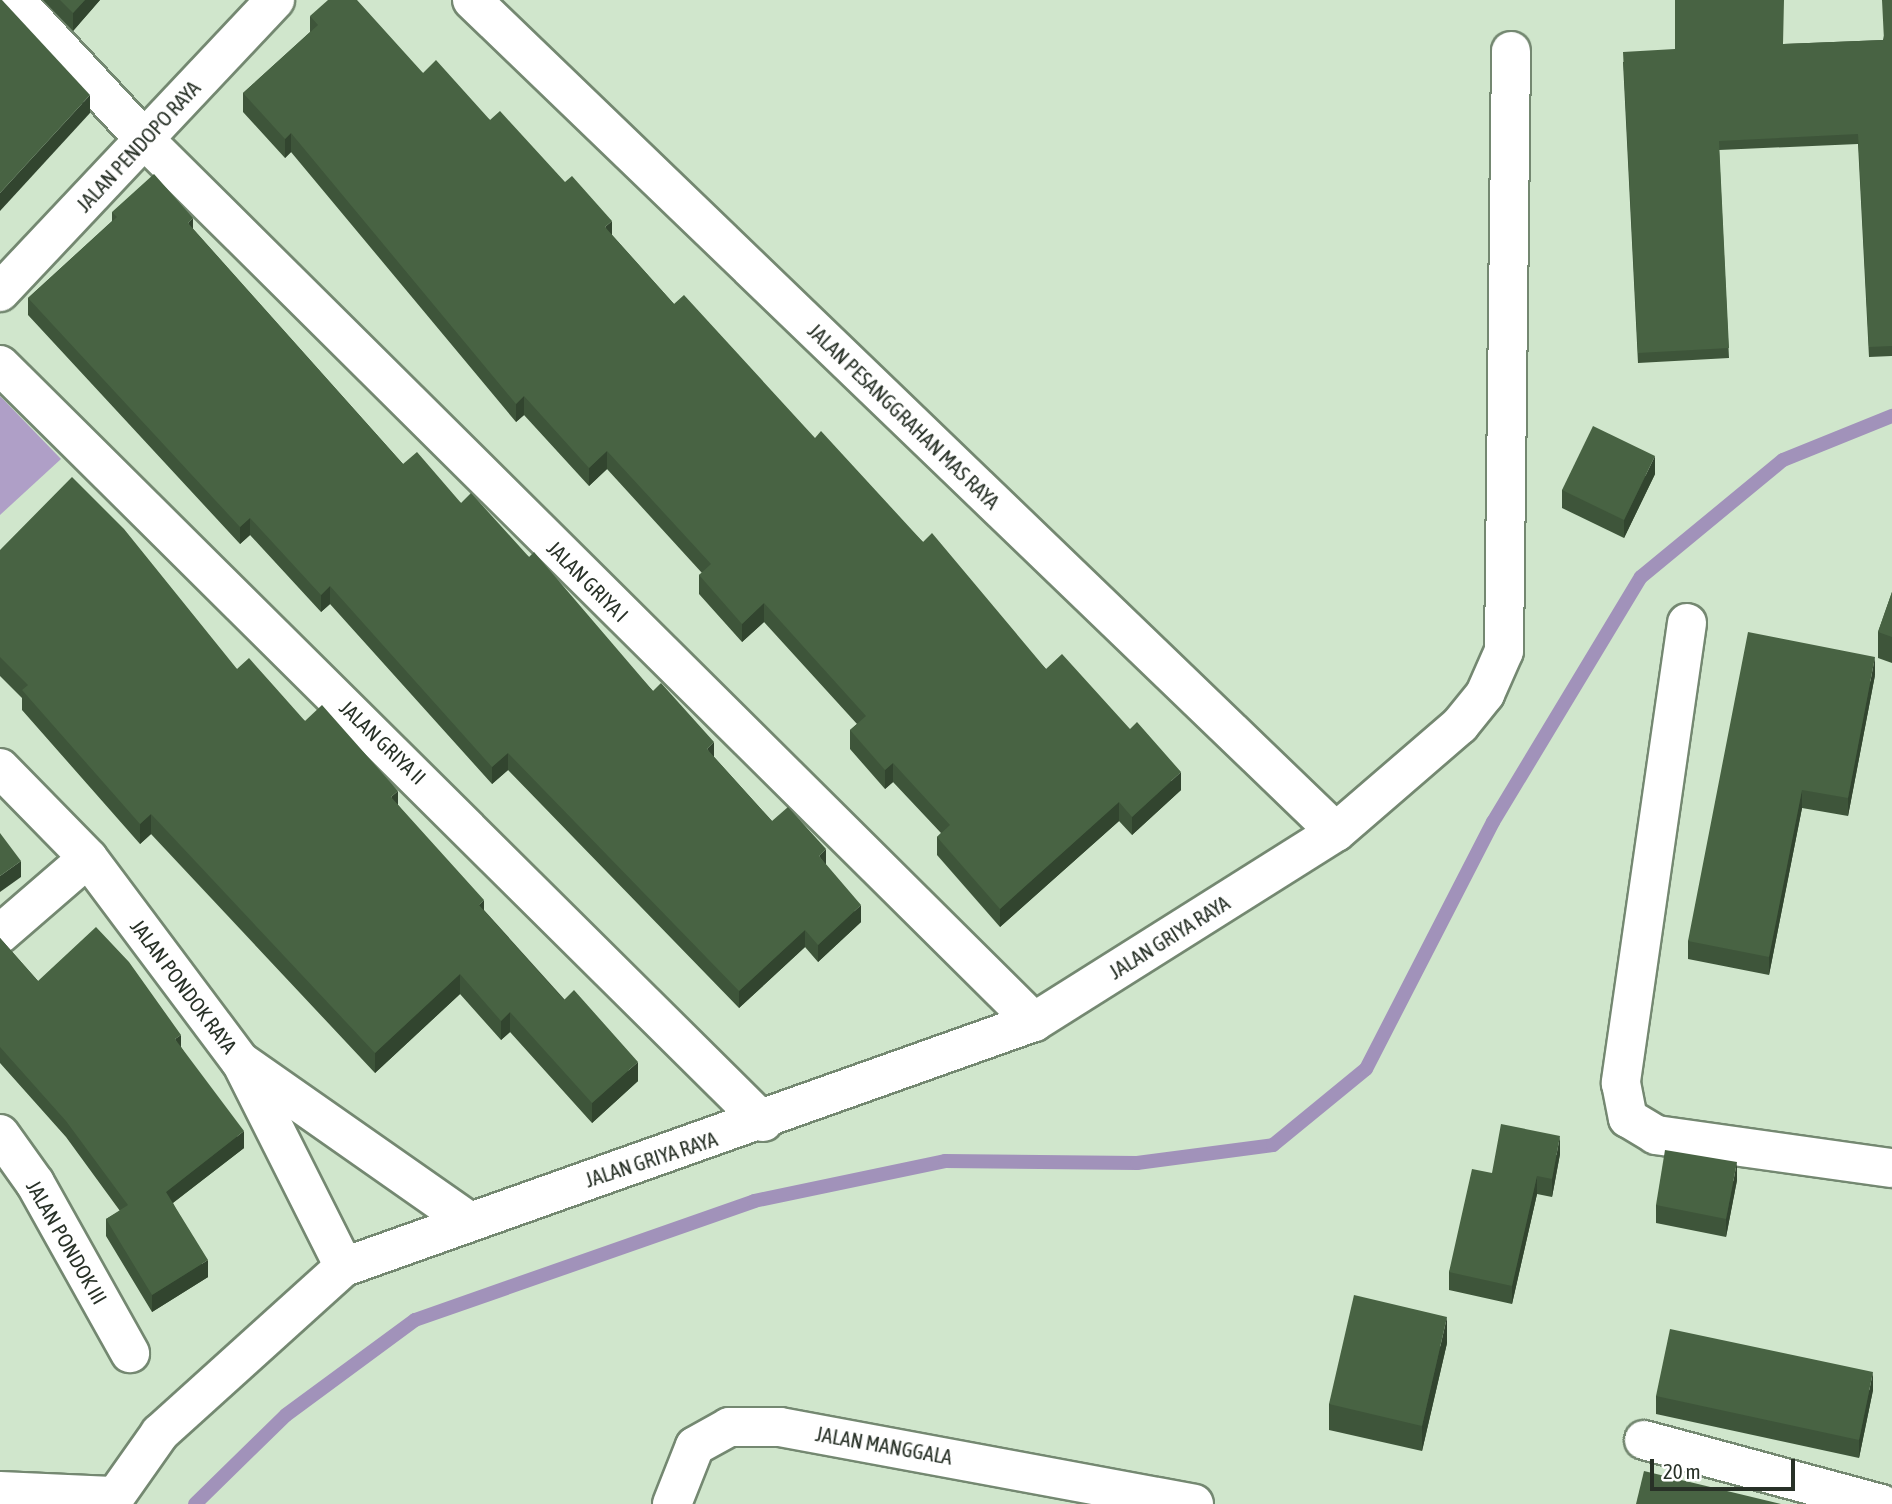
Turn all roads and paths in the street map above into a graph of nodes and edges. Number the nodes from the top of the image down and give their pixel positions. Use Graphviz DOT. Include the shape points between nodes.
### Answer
graph roads {
  1 [pos="15,0"];
  2 [pos="275,0"];
  3 [pos="472,0"];
  4 [pos="1511,51"];
  5 [pos="144,139"];
  6 [pos="0,292"];
  7 [pos="0,365"];
  8 [pos="1687,623"];
  9 [pos="0,768"];
  10 [pos="1336,832"];
  11 [pos="88,858"];
  12 [pos="0,934"];
  13 [pos="1034,1022"];
  14 [pos="240,1061"];
  15 [pos="763,1122"];
  16 [pos="0,1134"];
  17 [pos="1892,1168"];
  18 [pos="467,1220"];
  19 [pos="344,1267"];
  20 [pos="130,1353"];
  21 [pos="1644,1440"];
  22 [pos="0,1491"];
  23 [pos="1136,1497"];
  24 [pos="111,1500"];
  25 [pos="672,1504"];
  26 [pos="1194,1504"];
  27 [pos="1882,1504"];
  1 -- 5 [label="street, JALAN GRIYA I"];
  2 -- 5 [label="street, JALAN PENDOPO RAYA"];
  3 -- 10 [label="street, JALAN PESANGGRAHAN MAS RAYA"];
  4 -- 10 [label="street, JALAN GRIYA RAYA" via="1504,651 1485,694 1460,725"];
  5 -- 6 [label="street, JALAN PENDOPO RAYA"];
  5 -- 13 [label="street, JALAN GRIYA I"];
  7 -- 15 [label="street, JALAN GRIYA II"];
  8 -- 17 [label="street" via="1621,1083 1628,1118 1656,1135"];
  9 -- 11 [label="street, JALAN PONDOK RAYA"];
  10 -- 13 [label="street, JALAN GRIYA RAYA"];
  11 -- 12 [label="street"];
  11 -- 14 [label="street, JALAN PONDOK RAYA"];
  13 -- 15 [label="street, JALAN GRIYA RAYA"];
  14 -- 18 [label="street, JALAN PONDOK RAYA"];
  14 -- 19 [label="street"];
  15 -- 18 [label="street, JALAN GRIYA RAYA"];
  16 -- 20 [label="street, JALAN PONDOK III" via="35,1183"];
  18 -- 19 [label="street, JALAN GRIYA RAYA"];
  19 -- 24 [label="street, JALAN GRIYA RAYA" via="160,1433"];
  21 -- 27 [label="street"];
  22 -- 24 [label="street, JALAN GRIYA RAYA"];
  23 -- 25 [label="street, JALAN MANGGALA" via="780,1427 729,1427 695,1446"];
  23 -- 26 [label="street, JALAN MANGGALA"];
}
